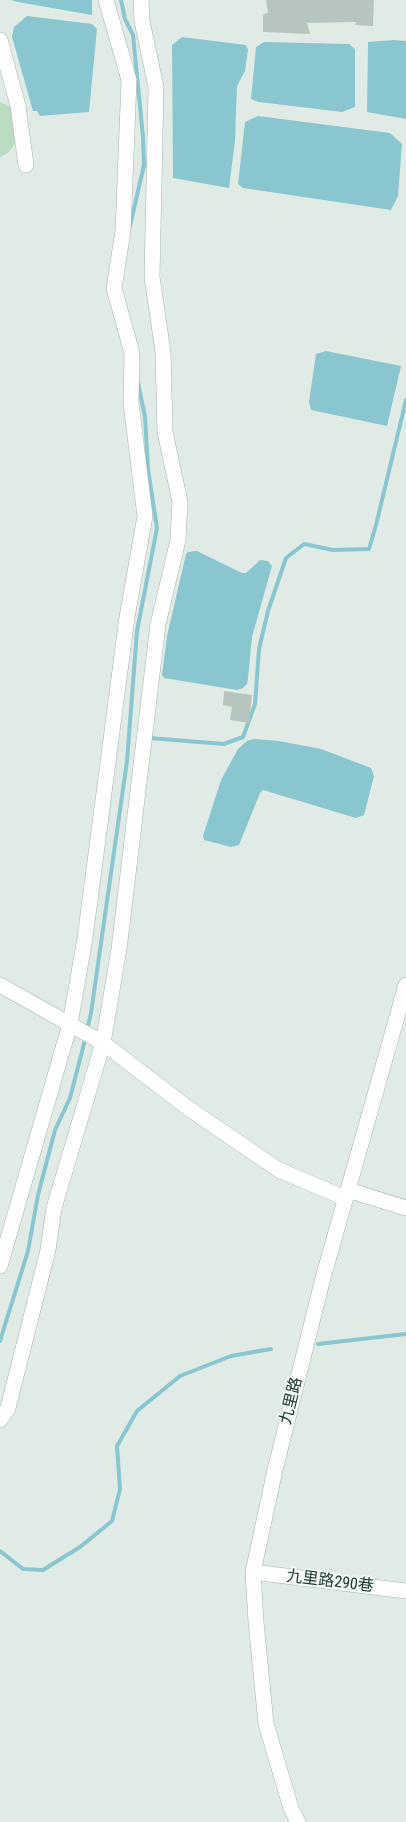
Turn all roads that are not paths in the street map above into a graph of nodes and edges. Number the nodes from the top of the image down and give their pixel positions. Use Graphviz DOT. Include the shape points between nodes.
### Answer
graph roads {
  1 [pos="106,0"];
  2 [pos="141,0"];
  3 [pos="0,40"];
  4 [pos="26,165"];
  5 [pos="0,985"];
  6 [pos="406,986"];
  7 [pos="70,1024"];
  8 [pos="103,1043"];
  9 [pos="347,1194"];
  10 [pos="406,1208"];
  11 [pos="0,1266"];
  12 [pos="0,1420"];
  13 [pos="253,1572"];
  14 [pos="406,1591"];
  15 [pos="298,1822"];
  1 -- 7 [label="street" via="129,80 123,231 114,288 132,353 131,402 145,516 127,616 85,938"];
  2 -- 8 [label="street" via="142,21 156,87 152,277 162,352 165,432 180,502 178,540 158,624 119,949"];
  3 -- 4 [label="street" via="18,106"];
  5 -- 7 [label="street"];
  6 -- 9 [label="street, 九里路"];
  7 -- 8 [label="street"];
  7 -- 11 [label="street"];
  8 -- 9 [label="street" via="188,1108 279,1170"];
  8 -- 12 [label="street" via="54,1208 48,1250 8,1408"];
  9 -- 10 [label="street"];
  9 -- 13 [label="street, 九里路" via="275,1470"];
  13 -- 14 [label="street, 九里路290巷"];
  13 -- 15 [label="street, 九里路" via="266,1724"];
}
